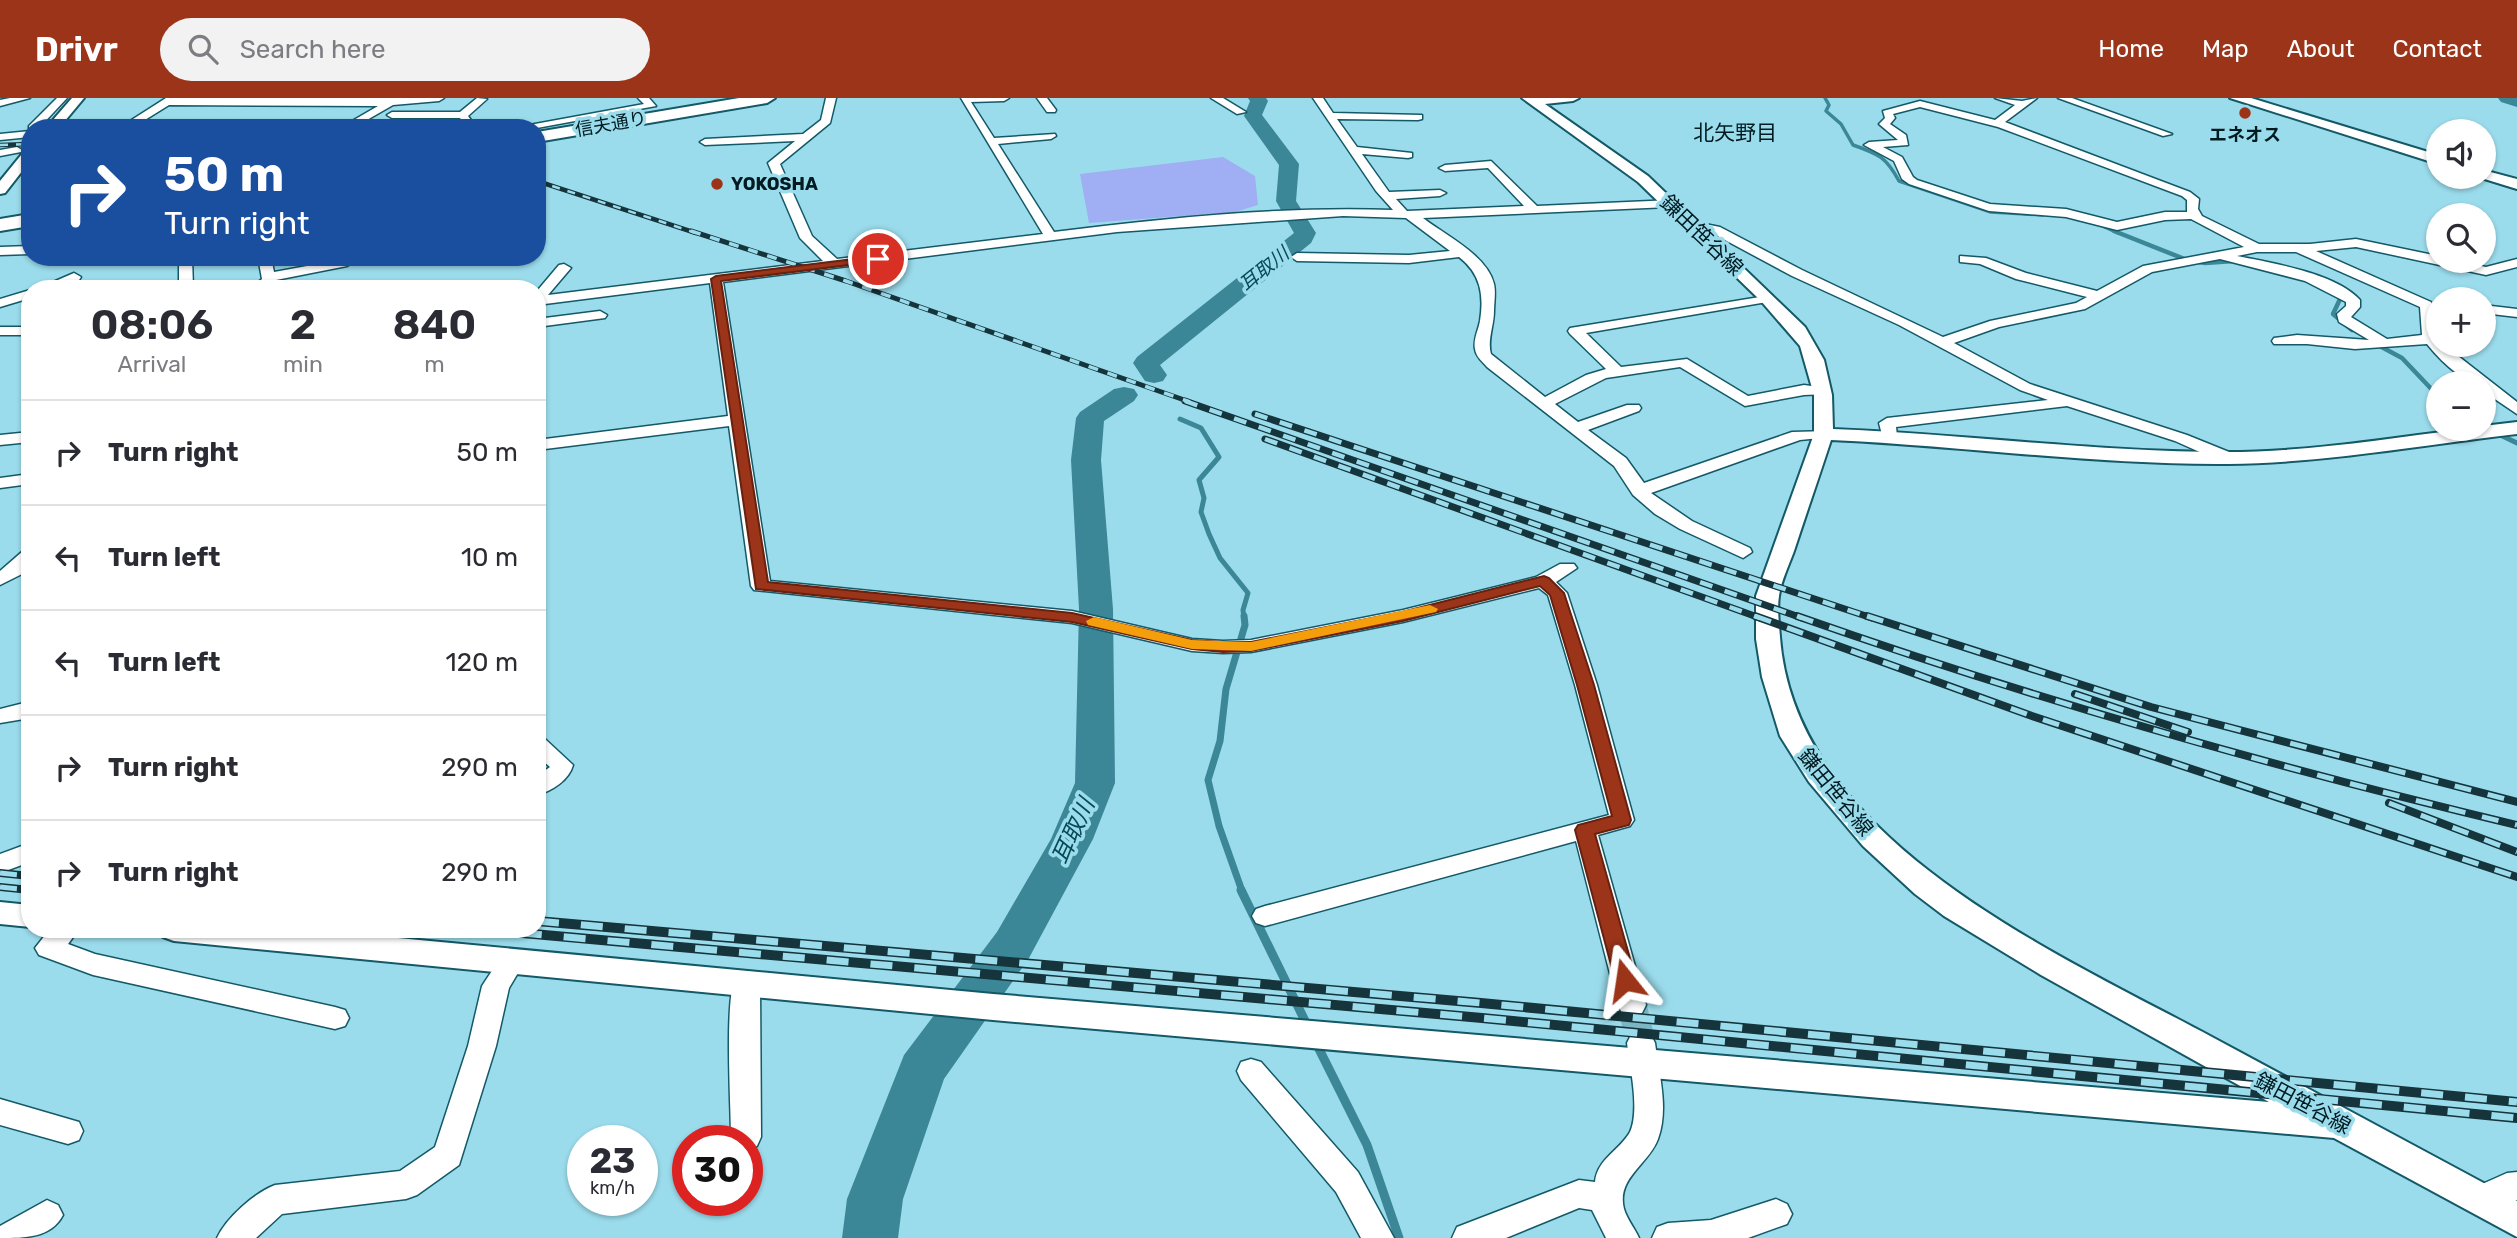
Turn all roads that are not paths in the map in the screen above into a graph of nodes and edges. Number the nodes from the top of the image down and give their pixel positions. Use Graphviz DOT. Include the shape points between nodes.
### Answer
graph roads {
  1 [pos="25,98"];
  2 [pos="62,98"];
  3 [pos="78,98"];
  4 [pos="439,98"];
  5 [pos="643,98"];
  6 [pos="767,98"];
  7 [pos="831,98"];
  8 [pos="966,98"];
  9 [pos="1004,98"];
  10 [pos="1042,98"];
  11 [pos="1216,98"];
  12 [pos="1318,98"];
  13 [pos="1573,98"];
  14 [pos="2000,98"];
  15 [pos="2063,98"];
  16 [pos="2237,98"];
  17 [pos="482,99"];
  18 [pos="170,100"];
  19 [pos="225,100"];
  20 [pos="398,100"];
  21 [pos="733,100"];
  22 [pos="1531,100"];
  23 [pos="2027,101"];
  24 [pos="0,103"];
  25 [pos="1051,110"];
  26 [pos="2123,110"];
  27 [pos="1241,112"];
  28 [pos="2105,113"];
  29 [pos="369,115"];
  30 [pos="464,115"];
  31 [pos="1330,116"];
  32 [pos="1418,117"];
  33 [pos="42,119"];
  34 [pos="60,119"];
  35 [pos="139,119"];
  36 [pos="362,119"];
  37 [pos="466,119"];
  38 [pos="546,123"];
  39 [pos="1998,124"];
  40 [pos="546,133"];
  41 [pos="21,134"];
  42 [pos="2167,134"];
  43 [pos="1051,136"];
  44 [pos="0,137"];
  45 [pos="806,137"];
  46 [pos="705,142"];
  47 [pos="991,142"];
  48 [pos="1354,150"];
  49 [pos="0,153"];
  50 [pos="21,154"];
  51 [pos="1408,155"];
  52 [pos="2426,156"];
  53 [pos="21,157"];
  54 [pos="1445,168"];
  55 [pos="2496,178"];
  56 [pos="2517,184"];
  57 [pos="0,190"];
  58 [pos="1440,193"];
  59 [pos="1386,196"];
  60 [pos="1669,203"];
  61 [pos="1533,209"];
  62 [pos="1407,215"];
  63 [pos="2194,215"];
  64 [pos="1689,223"];
  65 [pos="21,227"];
  66 [pos="1051,237"];
  67 [pos="1,238"];
  68 [pos="21,246"];
  69 [pos="2257,248"];
  70 [pos="2298,248"];
  71 [pos="959,250"];
  72 [pos="1462,253"];
  73 [pos="2216,255"];
  74 [pos="1297,257"];
  75 [pos="2426,257"];
  76 [pos="1965,259"];
  77 [pos="974,261"];
  78 [pos="2517,263"];
  79 [pos="834,264"];
  80 [pos="266,266"];
  81 [pos="324,266"];
  82 [pos="564,268"];
  83 [pos="2496,268"];
  84 [pos="268,276"];
  85 [pos="74,277"];
  86 [pos="716,279"];
  87 [pos="66,280"];
  88 [pos="269,280"];
  89 [pos="546,289"];
  90 [pos="21,297"];
  91 [pos="2099,297"];
  92 [pos="1767,298"];
  93 [pos="546,299"];
  94 [pos="2426,302"];
  95 [pos="0,303"];
  96 [pos="2496,310"];
  97 [pos="2516,312"];
  98 [pos="600,315"];
  99 [pos="546,322"];
  100 [pos="0,331"];
  101 [pos="21,331"];
  102 [pos="2426,339"];
  103 [pos="2279,341"];
  104 [pos="1943,342"];
  105 [pos="2378,343"];
  106 [pos="2452,357"];
  107 [pos="1615,370"];
  108 [pos="2468,371"];
  109 [pos="1822,391"];
  110 [pos="2496,394"];
  111 [pos="2066,402"];
  112 [pos="1545,403"];
  113 [pos="1633,408"];
  114 [pos="2517,409"];
  115 [pos="735,419"];
  116 [pos="1577,428"];
  117 [pos="2511,429"];
  118 [pos="1824,434"];
  119 [pos="1888,436"];
  120 [pos="21,438"];
  121 [pos="0,440"];
  122 [pos="546,444"];
  123 [pos="2228,458"];
  124 [pos="21,480"];
  125 [pos="0,483"];
  126 [pos="1639,491"];
  127 [pos="1743,552"];
  128 [pos="21,564"];
  129 [pos="1567,568"];
  130 [pos="0,579"];
  131 [pos="1544,581"];
  132 [pos="21,707"];
  133 [pos="0,716"];
  134 [pos="546,752"];
  135 [pos="546,781"];
  136 [pos="1585,830"];
  137 [pos="21,856"];
  138 [pos="0,864"];
  139 [pos="0,913"];
  140 [pos="21,915"];
  141 [pos="1265,916"];
  142 [pos="57,938"];
  143 [pos="269,938"];
  144 [pos="512,961"];
  145 [pos="746,983"];
  146 [pos="1632,1005"];
  147 [pos="335,1018"];
  148 [pos="1643,1053"];
  149 [pos="1251,1071"];
  150 [pos="0,1112"];
  151 [pos="2340,1123"];
  152 [pos="746,1125"];
  153 [pos="68,1131"];
  154 [pos="2517,1186"];
  155 [pos="1609,1198"];
  156 [pos="2482,1199"];
  157 [pos="1776,1213"];
  158 [pos="47,1215"];
  159 [pos="2517,1220"];
  160 [pos="9,1238"];
  161 [pos="233,1238"];
  162 [pos="1378,1238"];
  163 [pos="1468,1238"];
  164 [pos="1623,1238"];
  165 [pos="1668,1238"];
  1 -- 24 [label="street"];
  2 -- 33 [label="street"];
  3 -- 34 [label="street"];
  4 -- 20 [label="street"];
  5 -- 38 [label="street" via="652,106"];
  6 -- 21 [label="highway, 信夫通り"];
  7 -- 45 [label="street" via="826,121"];
  8 -- 9 [label="street"];
  8 -- 47 [label="street"];
  10 -- 25 [label="street"];
  11 -- 27 [label="street"];
  12 -- 31 [label="street"];
  13 -- 22 [label="street"];
  14 -- 23 [label="street"];
  15 -- 28 [label="street"];
  16 -- 52 [label="main road"];
  17 -- 30 [label="street"];
  18 -- 19 [label="street"];
  18 -- 35 [label="street"];
  19 -- 20 [label="street"];
  20 -- 29 [label="street"];
  21 -- 40 [label="highway, 信夫通り"];
  22 -- 60 [label="street, 鎌田笹谷線" via="1627,166"];
  23 -- 39 [label="street"];
  26 -- 28 [label="street"];
  28 -- 42 [label="street"];
  29 -- 30 [label="street"];
  29 -- 36 [label="street"];
  30 -- 37 [label="street"];
  31 -- 32 [label="street"];
  31 -- 48 [label="street"];
  39 -- 63 [label="street" via="2186,194 2193,199"];
  39 -- 63 [label="street" via="1913,104 1887,111 1890,118 1884,124 1904,143 1869,145 1898,159 1913,183 1989,207 2073,214 2117,226"];
  41 -- 44 [label="street"];
  43 -- 47 [label="street"];
  45 -- 46 [label="street"];
  45 -- 79 [label="street" via="782,154 774,167 806,238"];
  47 -- 66 [label="street"];
  48 -- 51 [label="street"];
  48 -- 59 [label="street"];
  49 -- 50 [label="street"];
  53 -- 57 [label="street"];
  54 -- 61 [label="street" via="1491,164"];
  55 -- 56 [label="main road"];
  58 -- 59 [label="street"];
  59 -- 62 [label="street"];
  60 -- 61 [label="street"];
  60 -- 64 [label="street, 鎌田笹谷線"];
  61 -- 62 [label="street"];
  62 -- 66 [label="street" via="1278,215"];
  62 -- 72 [label="street"];
  63 -- 69 [label="street"];
  64 -- 92 [label="street, 鎌田笹谷線"];
  64 -- 104 [label="street" via="1716,230"];
  65 -- 67 [label="highway"];
  66 -- 71 [label="street"];
  67 -- 68 [label="street"];
  69 -- 70 [label="street"];
  69 -- 73 [label="street"];
  70 -- 75 [label="street" via="2356,243"];
  70 -- 94 [label="street"];
  71 -- 77 [label="street"];
  71 -- 79 [label="street"];
  72 -- 74 [label="street" via="1409,259"];
  72 -- 112 [label="street" via="1483,272 1488,285 1481,345 1484,355"];
  73 -- 91 [label="street" via="2148,269"];
  73 -- 105 [label="street" via="2339,290 2353,301 2344,319"];
  76 -- 91 [label="street" via="1988,262 2028,278 2076,286"];
  78 -- 83 [label="street"];
  79 -- 86 [label="street"];
  80 -- 84 [label="street"];
  81 -- 84 [label="street"];
  82 -- 89 [label="street"];
  84 -- 88 [label="street"];
  85 -- 87 [label="street"];
  86 -- 93 [label="street"];
  86 -- 115 [label="street"];
  90 -- 95 [label="street"];
  91 -- 104 [label="street" via="2068,310 1995,324"];
  92 -- 107 [label="street" via="1575,331"];
  92 -- 109 [label="street, 鎌田笹谷線" via="1809,346"];
  96 -- 97 [label="street"];
  98 -- 99 [label="street"];
  100 -- 101 [label="street"];
  102 -- 105 [label="street"];
  103 -- 105 [label="street"];
  104 -- 111 [label="street" via="2025,387"];
  106 -- 108 [label="street"];
  107 -- 109 [label="street" via="1687,364 1745,401"];
  107 -- 112 [label="street"];
  109 -- 118 [label="street, 鎌田笹谷線"];
  110 -- 114 [label="street"];
  111 -- 119 [label="street" via="1887,423"];
  111 -- 123 [label="street" via="2181,438"];
  112 -- 116 [label="street"];
  113 -- 116 [label="street"];
  115 -- 122 [label="street"];
  115 -- 131 [label="street" via="761,586 1072,617 1192,645 1251,646 1403,616"];
  116 -- 126 [label="street" via="1620,462"];
  117 -- 123 [label="street"];
  118 -- 119 [label="street"];
  118 -- 126 [label="street" via="1798,435"];
  118 -- 151 [label="street, 鎌田笹谷線" via="1768,596 1768,639 1782,708 1793,736 1819,776 1896,861 1955,908"];
  119 -- 123 [label="street"];
  120 -- 121 [label="street"];
  124 -- 125 [label="street"];
  126 -- 127 [label="street" via="1686,525"];
  128 -- 130 [label="street"];
  129 -- 131 [label="street"];
  131 -- 136 [label="street" via="1557,593 1622,820"];
  132 -- 133 [label="street"];
  134 -- 135 [label="street" via="562,765"];
  136 -- 141 [label="street"];
  136 -- 146 [label="street"];
  137 -- 138 [label="street"];
  139 -- 140 [label="street"];
  142 -- 147 [label="street" via="48,948 93,964"];
  143 -- 144 [label="street"];
  144 -- 145 [label="street"];
  144 -- 161 [label="street" via="496,986 448,1155 407,1185 275,1200"];
  145 -- 148 [label="street"];
  145 -- 152 [label="street"];
  148 -- 151 [label="street"];
  148 -- 155 [label="street" via="1649,1105 1644,1137 1611,1176"];
  149 -- 162 [label="street" via="1347,1182"];
  150 -- 153 [label="street"];
  151 -- 156 [label="street, 鎌田笹谷線"];
  154 -- 156 [label="street"];
  155 -- 163 [label="street" via="1579,1194"];
  155 -- 164 [label="street" via="1608,1210"];
  156 -- 159 [label="street, 鎌田笹谷線"];
  157 -- 165 [label="street" via="1711,1235"];
  158 -- 160 [label="street"];
}
